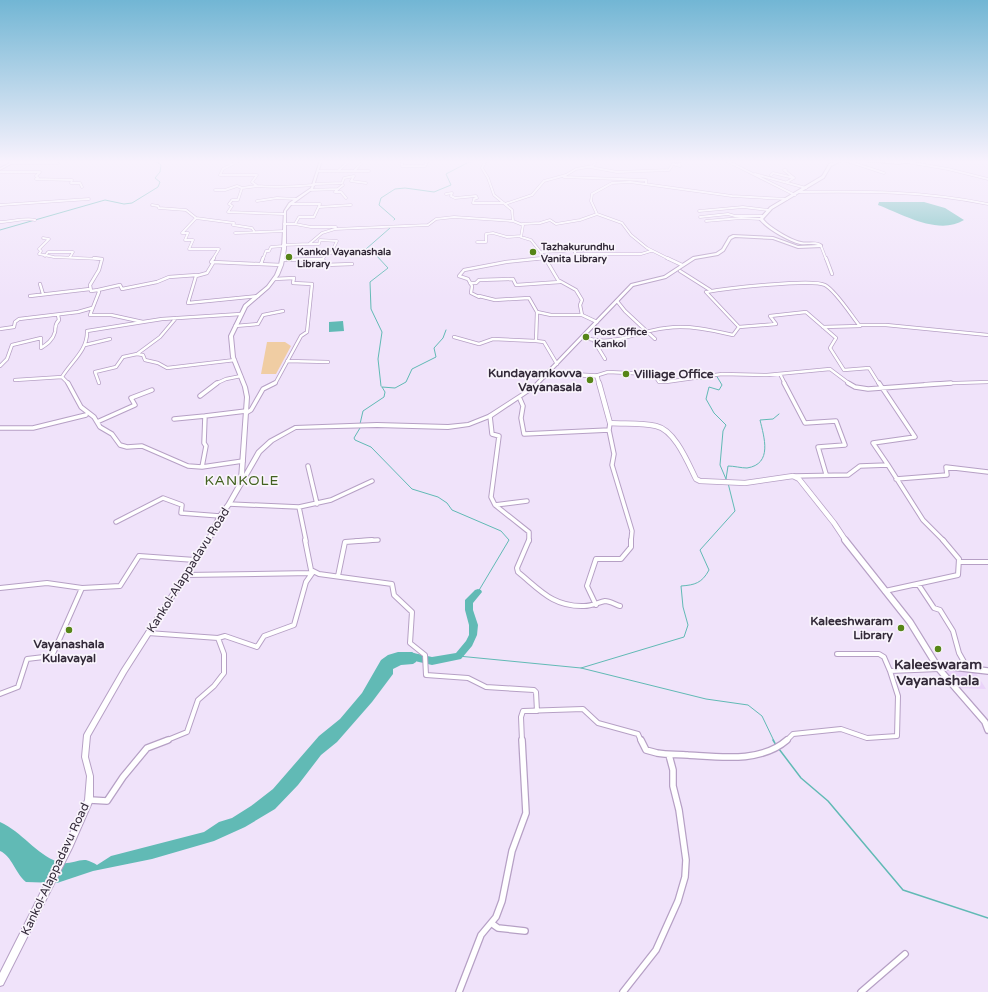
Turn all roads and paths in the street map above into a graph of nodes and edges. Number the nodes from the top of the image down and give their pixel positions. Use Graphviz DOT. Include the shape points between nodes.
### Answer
graph roads {
  1 [pos="158,206"];
  2 [pos="232,206"];
  3 [pos="289,206"];
  4 [pos="330,206"];
  5 [pos="508,206"];
  6 [pos="594,206"];
  7 [pos="774,206"];
  8 [pos="319,207"];
  9 [pos="768,210"];
  10 [pos="699,211"];
  11 [pos="284,214"];
  12 [pos="597,214"];
  13 [pos="700,217"];
  14 [pos="196,218"];
  15 [pos="762,218"];
  16 [pos="35,220"];
  17 [pos="513,221"];
  18 [pos="706,221"];
  19 [pos="0,222"];
  20 [pos="284,224"];
  21 [pos="295,224"];
  22 [pos="521,224"];
  23 [pos="343,228"];
  24 [pos="254,231"];
  25 [pos="285,231"];
  26 [pos="235,233"];
  27 [pos="521,236"];
  28 [pos="43,238"];
  29 [pos="477,242"];
  30 [pos="309,244"];
  31 [pos="283,245"];
  32 [pos="821,246"];
  33 [pos="651,251"];
  34 [pos="542,252"];
  35 [pos="45,256"];
  36 [pos="70,257"];
  37 [pos="544,258"];
  38 [pos="323,259"];
  39 [pos="213,262"];
  40 [pos="282,262"];
  41 [pos="261,264"];
  42 [pos="352,264"];
  43 [pos="682,265"];
  44 [pos="680,271"];
  45 [pos="832,274"];
  46 [pos="197,275"];
  47 [pos="274,279"];
  48 [pos="560,282"];
  49 [pos="470,283"];
  50 [pos="40,284"];
  51 [pos="90,289"];
  52 [pos="98,290"];
  53 [pos="710,290"];
  54 [pos="43,294"];
  55 [pos="30,296"];
  56 [pos="258,296"];
  57 [pos="617,301"];
  58 [pos="92,308"];
  59 [pos="283,311"];
  60 [pos="537,312"];
  61 [pos="241,314"];
  62 [pos="58,315"];
  63 [pos="582,315"];
  64 [pos="176,318"];
  65 [pos="143,322"];
  66 [pos="597,322"];
  67 [pos="235,326"];
  68 [pos="862,326"];
  69 [pos="738,327"];
  70 [pos="823,327"];
  71 [pos="0,329"];
  72 [pos="647,332"];
  73 [pos="988,335"];
  74 [pos="454,337"];
  75 [pos="583,337"];
  76 [pos="110,339"];
  77 [pos="655,339"];
  78 [pos="536,341"];
  79 [pos="594,341"];
  80 [pos="85,345"];
  81 [pos="137,354"];
  82 [pos="606,359"];
  83 [pos="235,360"];
  84 [pos="287,361"];
  85 [pos="328,362"];
  86 [pos="557,364"];
  87 [pos="0,366"];
  88 [pos="830,369"];
  89 [pos="844,370"];
  90 [pos="549,373"];
  91 [pos="780,374"];
  92 [pos="241,376"];
  93 [pos="595,376"];
  94 [pos="62,377"];
  95 [pos="16,380"];
  96 [pos="988,382"];
  97 [pos="99,383"];
  98 [pos="882,388"];
  99 [pos="152,390"];
  100 [pos="200,396"];
  101 [pos="520,399"];
  102 [pos="246,412"];
  103 [pos="86,415"];
  104 [pos="205,416"];
  105 [pos="490,416"];
  106 [pos="174,419"];
  107 [pos="97,422"];
  108 [pos="610,423"];
  109 [pos="0,428"];
  110 [pos="609,430"];
  111 [pos="243,461"];
  112 [pos="888,465"];
  113 [pos="308,466"];
  114 [pos="202,467"];
  115 [pos="988,472"];
  116 [pos="826,474"];
  117 [pos="793,476"];
  118 [pos="896,479"];
  119 [pos="372,481"];
  120 [pos="241,482"];
  121 [pos="527,501"];
  122 [pos="229,504"];
  123 [pos="317,504"];
  124 [pos="495,505"];
  125 [pos="299,508"];
  126 [pos="220,516"];
  127 [pos="116,522"];
  128 [pos="378,540"];
  129 [pos="195,560"];
  130 [pos="959,562"];
  131 [pos="988,562"];
  132 [pos="313,572"];
  133 [pos="185,575"];
  134 [pos="338,576"];
  135 [pos="918,584"];
  136 [pos="0,588"];
  137 [pos="82,588"];
  138 [pos="885,591"];
  139 [pos="596,605"];
  140 [pos="620,606"];
  141 [pos="148,633"];
  142 [pos="218,638"];
  143 [pos="837,654"];
  144 [pos="937,667"];
  145 [pos="968,669"];
  146 [pos="890,671"];
  147 [pos="988,671"];
  148 [pos="0,694"];
  149 [pos="537,711"];
  150 [pos="988,730"];
  151 [pos="669,755"];
  152 [pos="89,800"];
  153 [pos="491,923"];
  154 [pos="525,931"];
  155 [pos="905,954"];
  156 [pos="0,982"];
  157 [pos="459,992"];
  158 [pos="623,992"];
  159 [pos="861,992"];
  1 -- 14 [label="street" via="186,210"];
  2 -- 11 [label="street" via="228,212"];
  3 -- 11 [label="main road"];
  4 -- 8 [label="street"];
  5 -- 17 [label="street" via="512,210"];
  6 -- 12 [label="street"];
  7 -- 9 [label="main road"];
  8 -- 21 [label="street" via="314,217 299,218"];
  9 -- 10 [label="street" via="742,207"];
  9 -- 15 [label="main road"];
  11 -- 20 [label="main road, Kankol-Alappadavu Road"];
  12 -- 22 [label="street" via="556,224 550,220 540,224"];
  12 -- 33 [label="street" via="622,223 631,235"];
  13 -- 15 [label="street" via="728,214"];
  14 -- 24 [label="street" via="234,223 233,226 252,228"];
  14 -- 39 [label="street" via="182,233 188,233 185,240 193,240 189,250 219,249"];
  15 -- 18 [label="street"];
  15 -- 32 [label="main road" via="764,224 792,241 818,243"];
  16 -- 19 [label="street" via="31,218"];
  17 -- 22 [label="street"];
  17 -- 23 [label="street" via="443,217 428,225"];
  20 -- 21 [label="street"];
  20 -- 25 [label="main road, Kankol-Alappadavu Road"];
  21 -- 23 [label="street"];
  22 -- 27 [label="street"];
  23 -- 30 [label="street" via="327,231"];
  24 -- 25 [label="street"];
  24 -- 26 [label="street"];
  25 -- 31 [label="main road, Kankol-Alappadavu Road"];
  27 -- 29 [label="street" via="507,237 490,233 486,234 486,242"];
  27 -- 34 [label="street" via="531,240"];
  28 -- 35 [label="street" via="49,238 40,249 39,254"];
  30 -- 31 [label="street"];
  30 -- 38 [label="street" via="319,244 320,240 337,241 331,253"];
  31 -- 40 [label="main road, Kankol-Alappadavu Road"];
  31 -- 41 [label="street" via="271,246"];
  32 -- 43 [label="main road" via="798,247 770,238 734,236 717,254 698,257"];
  32 -- 45 [label="street"];
  33 -- 34 [label="street" via="641,254 576,254 574,251 583,250 585,247"];
  33 -- 43 [label="street"];
  34 -- 37 [label="street"];
  35 -- 36 [label="street"];
  35 -- 36 [label="street" via="48,252 73,252"];
  36 -- 51 [label="street" via="90,256 102,259"];
  37 -- 48 [label="street"];
  37 -- 49 [label="street" via="464,270 460,276 468,279"];
  38 -- 40 [label="street"];
  38 -- 42 [label="street" via="325,265"];
  39 -- 41 [label="street"];
  39 -- 46 [label="street" via="206,274"];
  40 -- 41 [label="street"];
  40 -- 47 [label="main road, Kankol-Alappadavu Road"];
  43 -- 57 [label="main road" via="665,277 632,285"];
  44 -- 53 [label="street"];
  46 -- 52 [label="street" via="169,277 122,289 120,285"];
  46 -- 56 [label="street" via="188,303"];
  47 -- 56 [label="main road, Kankol-Alappadavu Road"];
  47 -- 84 [label="street" via="295,278 294,283 312,284 308,329 301,336"];
  48 -- 49 [label="street" via="516,285 513,280 484,280"];
  48 -- 63 [label="street" via="573,288 580,296"];
  49 -- 60 [label="street" via="471,293 480,297 507,300 529,298"];
  50 -- 54 [label="street"];
  51 -- 52 [label="street"];
  51 -- 54 [label="street"];
  52 -- 58 [label="street"];
  53 -- 68 [label="street" via="780,284 822,284 830,289 854,320"];
  53 -- 69 [label="street" via="706,292"];
  54 -- 55 [label="street"];
  56 -- 61 [label="main road, Kankol-Alappadavu Road" via="245,306"];
  57 -- 66 [label="main road"];
  57 -- 72 [label="street"];
  58 -- 62 [label="street"];
  58 -- 65 [label="street" via="90,315 111,315"];
  59 -- 67 [label="street" via="263,315 258,324"];
  60 -- 63 [label="street" via="551,315"];
  60 -- 78 [label="street"];
  61 -- 64 [label="street"];
  61 -- 67 [label="main road, Kankol-Alappadavu Road"];
  62 -- 71 [label="street" via="19,319 14,327"];
  62 -- 87 [label="street" via="59,320 55,324 56,330 51,341 41,348 41,338 12,346 7,359"];
  63 -- 66 [label="street"];
  64 -- 65 [label="street"];
  64 -- 81 [label="street" via="164,334"];
  65 -- 80 [label="street" via="87,331"];
  66 -- 75 [label="main road"];
  67 -- 83 [label="main road, Kankol-Alappadavu Road" via="230,342"];
  68 -- 70 [label="street"];
  68 -- 73 [label="street" via="886,325"];
  69 -- 70 [label="street" via="776,324 770,316 806,312"];
  69 -- 72 [label="street" via="733,335 711,329 686,328"];
  70 -- 89 [label="street" via="836,338 830,348"];
  72 -- 77 [label="street"];
  72 -- 79 [label="street"];
  74 -- 78 [label="street" via="479,344 492,339"];
  75 -- 79 [label="street"];
  75 -- 86 [label="main road"];
  76 -- 80 [label="street"];
  78 -- 86 [label="street" via="544,342"];
  79 -- 82 [label="street"];
  80 -- 94 [label="street"];
  81 -- 83 [label="street" via="143,355 145,360 167,368 179,364"];
  81 -- 97 [label="street" via="123,356 116,367 95,372"];
  83 -- 92 [label="main road, Kankol-Alappadavu Road"];
  84 -- 85 [label="street"];
  84 -- 102 [label="street" via="276,382 263,389 251,410"];
  86 -- 90 [label="main road"];
  88 -- 89 [label="street"];
  88 -- 91 [label="street"];
  88 -- 98 [label="street" via="856,388"];
  89 -- 98 [label="street" via="869,368"];
  90 -- 93 [label="street"];
  90 -- 101 [label="main road"];
  91 -- 93 [label="street" via="722,374 666,382 659,382 650,374 608,372"];
  91 -- 116 [label="street" via="805,423 836,421 845,445 818,447"];
  92 -- 100 [label="street" via="223,379"];
  92 -- 102 [label="main road, Kankol-Alappadavu Road" via="247,397"];
  93 -- 108 [label="street" via="599,380"];
  94 -- 95 [label="street"];
  94 -- 103 [label="street" via="68,381 76,402"];
  96 -- 98 [label="street"];
  98 -- 112 [label="street" via="915,437 873,443"];
  99 -- 107 [label="street" via="131,398 135,405"];
  101 -- 105 [label="main road"];
  101 -- 110 [label="street" via="523,406 521,418 524,434"];
  102 -- 104 [label="street"];
  102 -- 111 [label="main road, Kankol-Alappadavu Road"];
  103 -- 107 [label="street" via="94,417"];
  103 -- 109 [label="street" via="33,428"];
  104 -- 106 [label="street"];
  104 -- 114 [label="street" via="206,446"];
  105 -- 120 [label="main road" via="469,424 448,427 350,425 296,428 263,447"];
  105 -- 124 [label="street" via="492,434 499,436 491,489"];
  107 -- 114 [label="street" via="123,447 142,446 173,461"];
  108 -- 110 [label="street"];
  108 -- 117 [label="street" via="656,426 664,429 677,444 696,479 700,481 745,483"];
  110 -- 139 [label="street" via="614,454 612,465 629,517 632,536 631,547 621,559 596,559 587,586"];
  111 -- 114 [label="street"];
  111 -- 120 [label="main road, Kankol-Alappadavu Road"];
  112 -- 116 [label="street" via="860,466 848,475"];
  112 -- 118 [label="street"];
  113 -- 123 [label="street"];
  115 -- 118 [label="street" via="946,467 947,475"];
  116 -- 117 [label="street"];
  117 -- 138 [label="street" via="799,479 830,517 850,548"];
  118 -- 130 [label="street" via="923,520 939,535"];
  119 -- 123 [label="street"];
  120 -- 122 [label="main road, Kankol-Alappadavu Road"];
  121 -- 124 [label="street"];
  122 -- 125 [label="street"];
  122 -- 126 [label="main road, Kankol-Alappadavu Road"];
  123 -- 125 [label="street"];
  124 -- 139 [label="street" via="529,532 529,542 517,568 518,572 544,595 561,603"];
  125 -- 132 [label="street" via="309,566"];
  126 -- 127 [label="street" via="181,512 182,505 165,498"];
  126 -- 129 [label="main road, Kankol-Alappadavu Road"];
  128 -- 134 [label="street" via="344,542"];
  129 -- 133 [label="main road, Kankol-Alappadavu Road"];
  129 -- 137 [label="street" via="142,555 120,586"];
  130 -- 131 [label="street"];
  130 -- 135 [label="street" via="958,575"];
  132 -- 133 [label="street"];
  132 -- 134 [label="street"];
  132 -- 142 [label="street" via="306,582 294,625 264,636 258,647 225,636"];
  133 -- 141 [label="main road, Kankol-Alappadavu Road"];
  134 -- 149 [label="street" via="392,584 394,595 412,612 410,643 425,655 426,674 468,678 486,687 534,690"];
  135 -- 138 [label="street"];
  135 -- 145 [label="street" via="954,631 959,653"];
  136 -- 137 [label="street" via="47,583"];
  137 -- 148 [label="street" via="52,656 27,659 18,687"];
  138 -- 144 [label="street" via="910,622"];
  139 -- 140 [label="street" via="606,601"];
  141 -- 142 [label="street"];
  141 -- 152 [label="main road, Kankol-Alappadavu Road" via="102,706 87,735 85,757 90,776"];
  142 -- 152 [label="street" via="224,654 224,673 198,700 187,732 148,748 123,777 107,801"];
  143 -- 146 [label="street" via="879,654 884,657"];
  144 -- 145 [label="street"];
  144 -- 146 [label="street"];
  144 -- 150 [label="street" via="985,722"];
  145 -- 147 [label="street"];
  146 -- 151 [label="street" via="898,692 897,736 867,738 841,729 793,734 785,743 769,752 747,757"];
  149 -- 151 [label="street" via="583,709 598,723 638,734 646,750"];
  149 -- 153 [label="street" via="523,711 521,717 526,813 512,851 502,901"];
  151 -- 158 [label="street" via="686,860 685,877 678,901 656,950"];
  152 -- 156 [label="main road, Kankol-Alappadavu Road"];
  153 -- 154 [label="street" via="498,928"];
  153 -- 157 [label="street" via="481,935"];
  155 -- 159 [label="street"];
}
